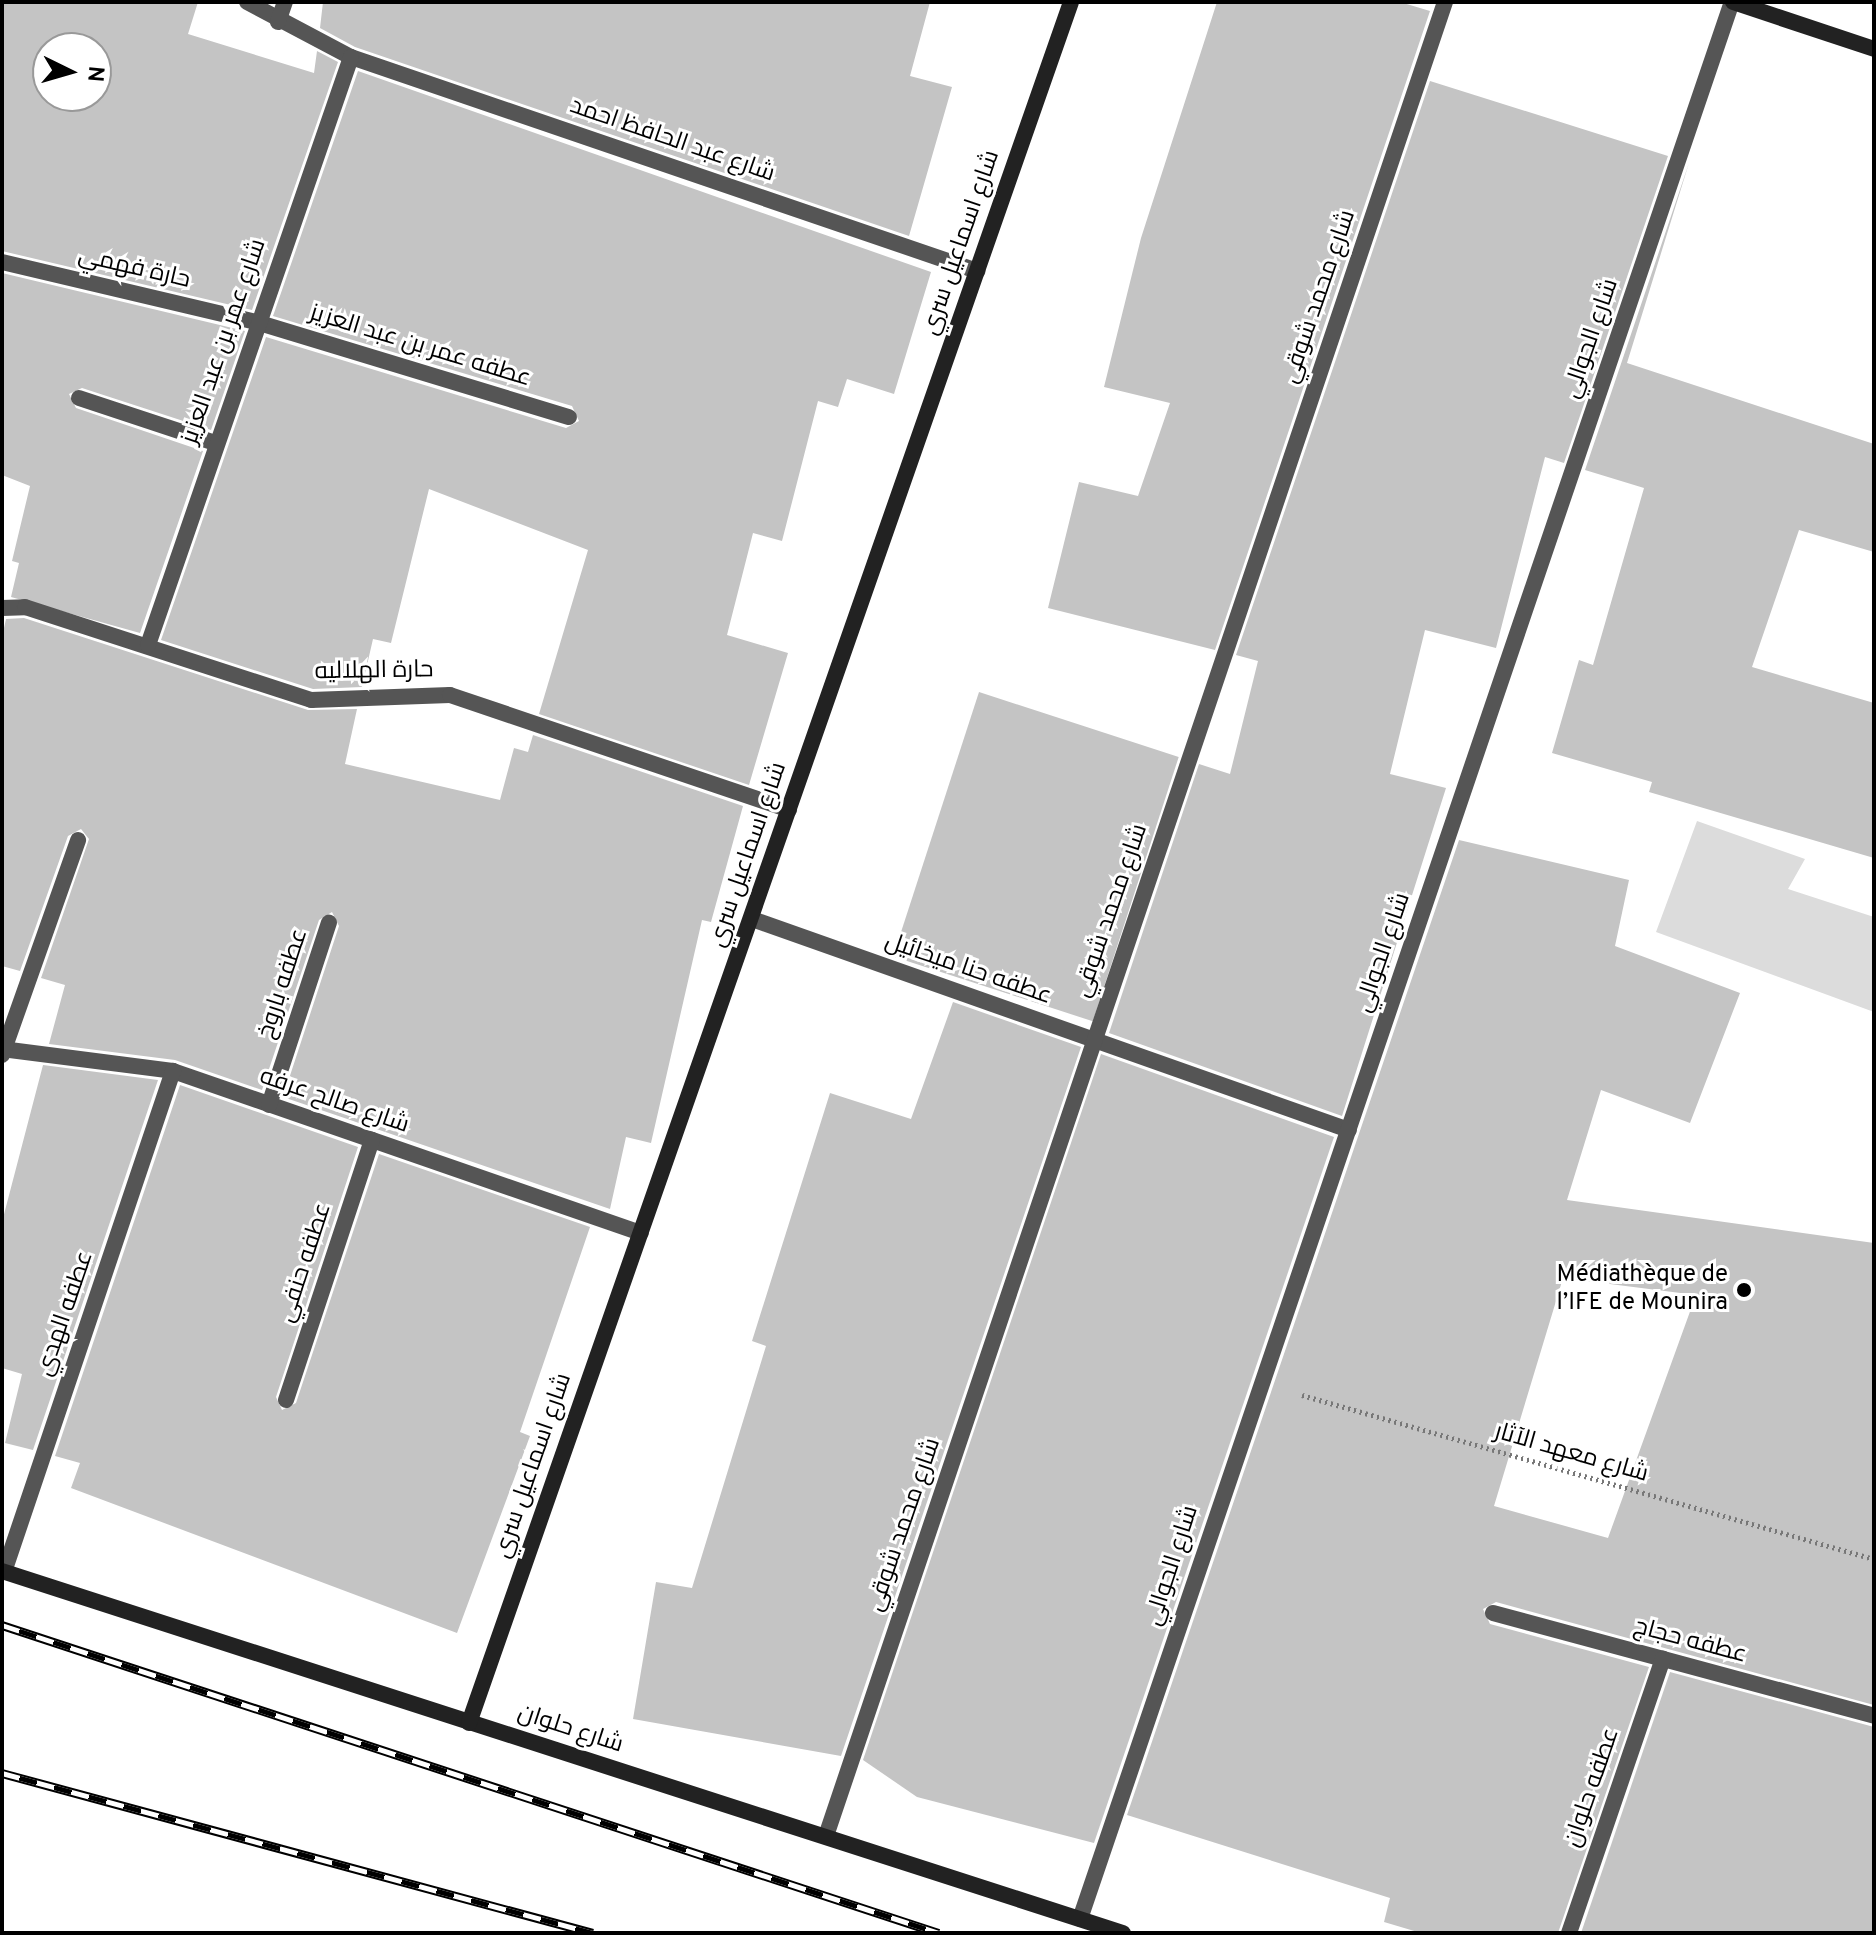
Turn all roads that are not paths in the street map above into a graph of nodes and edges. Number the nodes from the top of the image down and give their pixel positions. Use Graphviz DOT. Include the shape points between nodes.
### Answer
graph roads {
  1 [pos="247,2"];
  2 [pos="285,2"];
  3 [pos="1071,2"];
  4 [pos="1445,2"];
  5 [pos="1732,2"];
  6 [pos="278,22"];
  7 [pos="1874,49"];
  8 [pos="351,57"];
  9 [pos="2,262"];
  10 [pos="977,271"];
  11 [pos="256,322"];
  12 [pos="79,398"];
  13 [pos="569,417"];
  14 [pos="215,443"];
  15 [pos="2,608"];
  16 [pos="148,645"];
  17 [pos="789,810"];
  18 [pos="78,840"];
  19 [pos="752,919"];
  20 [pos="329,923"];
  21 [pos="1094,1040"];
  22 [pos="3,1051"];
  23 [pos="173,1071"];
  24 [pos="269,1105"];
  25 [pos="1349,1130"];
  26 [pos="372,1140"];
  27 [pos="641,1233"];
  28 [pos="286,1400"];
  29 [pos="3,1572"];
  30 [pos="1493,1613"];
  31 [pos="1663,1659"];
  32 [pos="1874,1716"];
  33 [pos="469,1723"];
  34 [pos="826,1836"];
  35 [pos="1080,1919"];
  36 [pos="1123,1933"];
  37 [pos="1569,1933"];
  1 -- 6 [label="street, شارع عبد الحافظ احمد"];
  2 -- 6 [label="street"];
  3 -- 10 [label="street, شارع اسماعيل سري"];
  4 -- 21 [label="street, شارع محمد شوقي"];
  5 -- 7 [label="street"];
  5 -- 25 [label="street, شارع الجوالي"];
  6 -- 8 [label="street, شارع عبد الحافظ احمد"];
  8 -- 10 [label="street, شارع عبد الحافظ احمد"];
  8 -- 11 [label="street, شارع عمر بن عبد العزيز"];
  9 -- 11 [label="street, حارة فهمي"];
  10 -- 17 [label="street, شارع اسماعيل سري"];
  11 -- 13 [label="street, عطفه عمر بن عبد العزيز"];
  11 -- 14 [label="street, شارع عمر بن عبد العزيز"];
  12 -- 14 [label="street"];
  14 -- 16 [label="street, شارع عمر بن عبد العزيز"];
  15 -- 16 [label="street, حارة الهلاليه" via="25,607"];
  16 -- 17 [label="street, حارة الهلاليه" via="311,700 450,695"];
  17 -- 19 [label="street, شارع اسماعيل سري"];
  18 -- 22 [label="street"];
  19 -- 21 [label="street, عطفه حنا ميخائيل"];
  19 -- 27 [label="street, شارع اسماعيل سري"];
  20 -- 24 [label="street, عطفه باروخ"];
  21 -- 25 [label="street, عطفه حنا ميخائيل"];
  21 -- 34 [label="street, شارع محمد شوقي"];
  22 -- 23 [label="street, شارع صالح عرفه"];
  23 -- 24 [label="street, شارع صالح عرفه"];
  23 -- 29 [label="street, عطفه الهدي"];
  24 -- 26 [label="street, شارع صالح عرفه"];
  25 -- 35 [label="street, شارع الجوالي"];
  26 -- 27 [label="street, شارع صالح عرفه"];
  26 -- 28 [label="street, عطفه حنفي"];
  27 -- 33 [label="street, شارع اسماعيل سري"];
  29 -- 33 [label="street, شارع حلوان"];
  30 -- 31 [label="street, عطفه حجاج"];
  31 -- 32 [label="street, عطفه حجاج"];
  31 -- 37 [label="street, عطفه حلوان"];
  33 -- 34 [label="street, شارع حلوان"];
  34 -- 35 [label="street, شارع حلوان"];
  35 -- 36 [label="street, شارع حلوان"];
}
